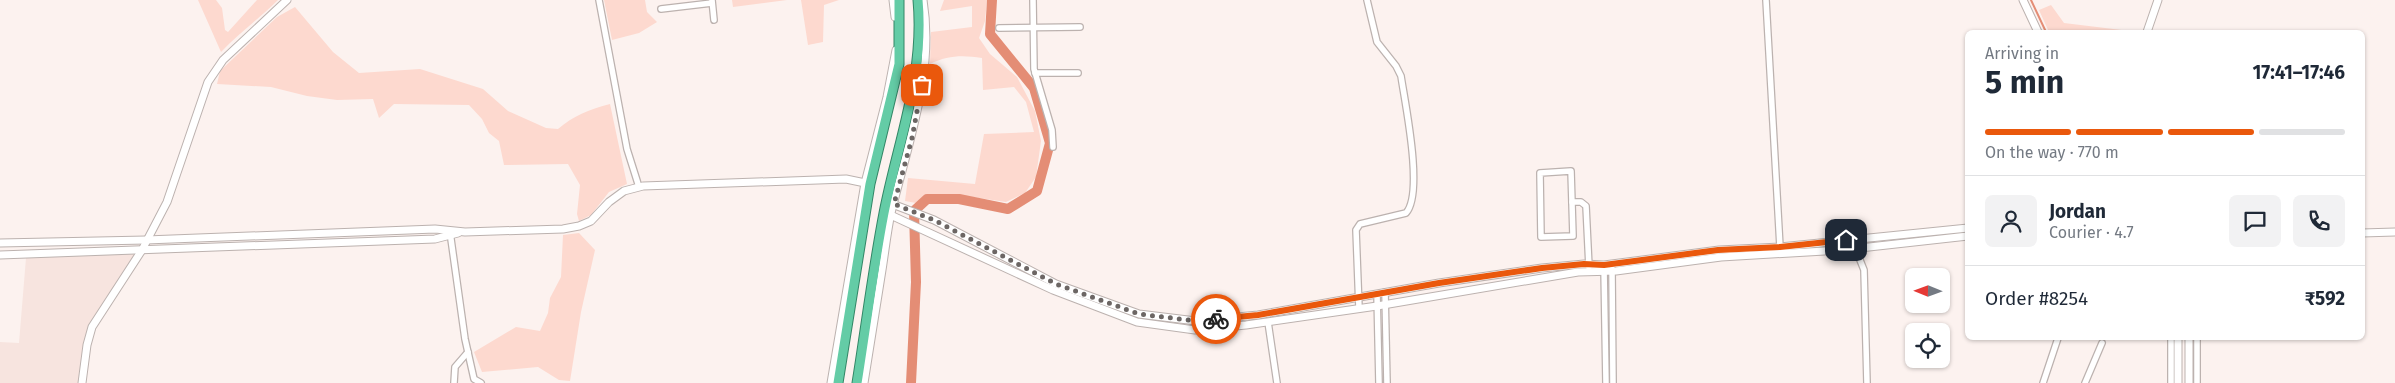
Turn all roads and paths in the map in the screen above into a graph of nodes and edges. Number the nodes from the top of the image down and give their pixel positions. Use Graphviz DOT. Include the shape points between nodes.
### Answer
graph roads {
  1 [pos="288,0"];
  2 [pos="598,0"];
  3 [pos="893,0"];
  4 [pos="898,0"];
  5 [pos="918,0"];
  6 [pos="923,0"];
  7 [pos="1033,0"];
  8 [pos="1367,0"];
  9 [pos="1766,0"];
  10 [pos="2023,0"];
  11 [pos="2158,0"];
  12 [pos="712,1"];
  13 [pos="661,9"];
  14 [pos="714,20"];
  15 [pos="1080,27"];
  16 [pos="999,28"];
  17 [pos="1033,28"];
  18 [pos="2037,30"];
  19 [pos="2148,30"];
  20 [pos="1034,73"];
  21 [pos="1078,73"];
  22 [pos="1053,147"];
  23 [pos="868,183"];
  24 [pos="639,187"];
  25 [pos="1572,202"];
  26 [pos="890,203"];
  27 [pos="891,215"];
  28 [pos="1965,228"];
  29 [pos="2395,232"];
  30 [pos="450,233"];
  31 [pos="2365,233"];
  32 [pos="1965,236"];
  33 [pos="146,240"];
  34 [pos="1852,240"];
  35 [pos="0,243"];
  36 [pos="1780,247"];
  37 [pos="1856,248"];
  38 [pos="142,250"];
  39 [pos="0,255"];
  40 [pos="1589,268"];
  41 [pos="1608,268"];
  42 [pos="1385,292"];
  43 [pos="1377,294"];
  44 [pos="1359,297"];
  45 [pos="1386,305"];
  46 [pos="1377,306"];
  47 [pos="1362,308"];
  48 [pos="1378,318"];
  49 [pos="1196,321"];
  50 [pos="1268,322"];
  51 [pos="1195,330"];
  52 [pos="2057,340"];
  53 [pos="2171,340"];
  54 [pos="2178,340"];
  55 [pos="2189,340"];
  56 [pos="2198,340"];
  57 [pos="2102,343"];
  58 [pos="468,352"];
  59 [pos="82,383"];
  60 [pos="454,383"];
  61 [pos="481,383"];
  62 [pos="831,383"];
  63 [pos="838,383"];
  64 [pos="857,383"];
  65 [pos="864,383"];
  66 [pos="1277,383"];
  67 [pos="1379,383"];
  68 [pos="1387,383"];
  69 [pos="1606,383"];
  70 [pos="1613,383"];
  71 [pos="1866,383"];
  72 [pos="2042,383"];
  73 [pos="2085,383"];
  74 [pos="2171,383"];
  75 [pos="2178,383"];
  76 [pos="2189,383"];
  77 [pos="2197,383"];
  1 -- 33 [label="street" via="215,70 166,202"];
  2 -- 24 [label="street" via="627,150"];
  3 -- 23 [label="street" via="897,43 894,65"];
  4 -- 23 [label="highway" via="899,64"];
  5 -- 26 [label="highway" via="918,67"];
  6 -- 26 [label="street" via="927,42 922,85 912,138"];
  7 -- 17 [label="street"];
  8 -- 44 [label="street" via="1378,42 1401,76 1414,168 1409,210 1360,224 1356,230"];
  9 -- 36 [label="street"];
  10 -- 18 [label="street"];
  11 -- 19 [label="street"];
  12 -- 13 [label="street"];
  12 -- 14 [label="street"];
  15 -- 17 [label="street"];
  16 -- 17 [label="street"];
  17 -- 20 [label="street"];
  20 -- 21 [label="street"];
  20 -- 22 [label="street" via="1052,130"];
  23 -- 24 [label="street" via="846,179"];
  23 -- 62 [label="street"];
  23 -- 63 [label="highway"];
  24 -- 30 [label="street" via="624,191 591,221 579,226"];
  25 -- 25 [label="street" via="1571,171 1540,173 1541,237 1573,236"];
  25 -- 40 [label="street" via="1586,206"];
  26 -- 27 [label="highway"];
  26 -- 49 [label="street" via="934,220 1056,284 1139,314"];
  27 -- 51 [label="street" via="1052,290 1137,322"];
  27 -- 64 [label="highway"];
  27 -- 65 [label="street"];
  28 -- 34 [label="street"];
  29 -- 31 [label="street"];
  30 -- 33 [label="street" via="435,229"];
  30 -- 38 [label="street" via="435,239"];
  30 -- 58 [label="street"];
  32 -- 37 [label="street"];
  33 -- 35 [label="street"];
  33 -- 38 [label="street"];
  34 -- 36 [label="street"];
  34 -- 37 [label="street"];
  36 -- 41 [label="street" via="1718,250"];
  37 -- 41 [label="street"];
  37 -- 71 [label="street" via="1864,270"];
  38 -- 39 [label="street"];
  38 -- 59 [label="street" via="92,327"];
  40 -- 41 [label="street"];
  40 -- 42 [label="street" via="1533,270"];
  40 -- 45 [label="street"];
  41 -- 69 [label="street"];
  41 -- 70 [label="street"];
  42 -- 43 [label="street"];
  42 -- 45 [label="street"];
  43 -- 44 [label="street"];
  43 -- 46 [label="street"];
  44 -- 47 [label="street"];
  44 -- 49 [label="street" via="1258,315"];
  45 -- 46 [label="street"];
  45 -- 68 [label="street"];
  46 -- 47 [label="street"];
  46 -- 48 [label="street"];
  47 -- 48 [label="street"];
  47 -- 50 [label="street"];
  48 -- 67 [label="street"];
  49 -- 51 [label="street"];
  50 -- 51 [label="street"];
  50 -- 66 [label="street"];
  52 -- 72 [label="street"];
  53 -- 74 [label="street"];
  54 -- 75 [label="street"];
  55 -- 76 [label="street"];
  56 -- 77 [label="street"];
  57 -- 73 [label="street"];
  58 -- 60 [label="street" via="455,368"];
  58 -- 61 [label="street" via="474,379"];
}
